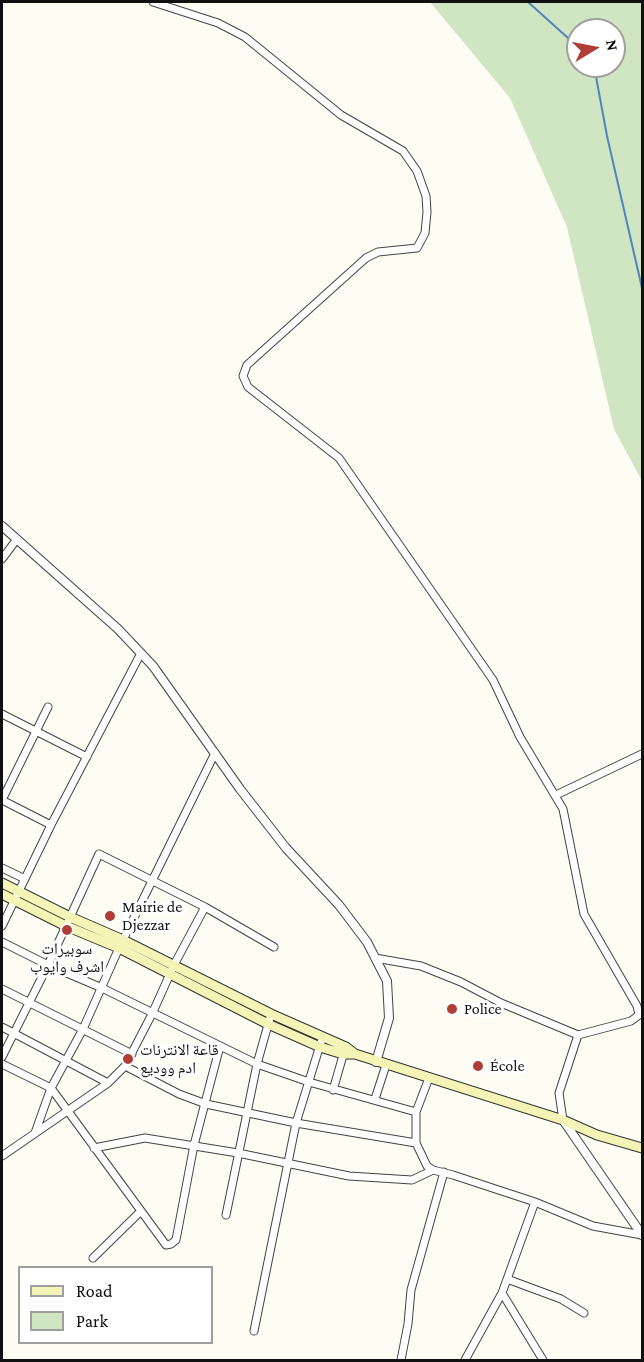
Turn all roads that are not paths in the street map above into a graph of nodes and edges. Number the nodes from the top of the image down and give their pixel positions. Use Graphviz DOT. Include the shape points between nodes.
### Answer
graph roads {
  1 [pos="153,2"];
  2 [pos="2,526"];
  3 [pos="16,539"];
  4 [pos="2,559"];
  5 [pos="141,653"];
  6 [pos="48,707"];
  7 [pos="2,714"];
  8 [pos="36,731"];
  9 [pos="215,753"];
  10 [pos="642,754"];
  11 [pos="87,757"];
  12 [pos="556,795"];
  13 [pos="2,800"];
  14 [pos="51,825"];
  15 [pos="2,868"];
  16 [pos="25,879"];
  17 [pos="153,882"];
  18 [pos="2,883"];
  19 [pos="2,894"];
  20 [pos="17,896"];
  21 [pos="205,907"];
  22 [pos="68,922"];
  23 [pos="2,926"];
  24 [pos="2,942"];
  25 [pos="121,944"];
  26 [pos="274,947"];
  27 [pos="375,958"];
  28 [pos="48,965"];
  29 [pos="172,970"];
  30 [pos="102,988"];
  31 [pos="2,989"];
  32 [pos="29,1002"];
  33 [pos="152,1014"];
  34 [pos="271,1014"];
  35 [pos="268,1024"];
  36 [pos="2,1027"];
  37 [pos="82,1029"];
  38 [pos="14,1033"];
  39 [pos="578,1035"];
  40 [pos="322,1037"];
  41 [pos="220,1046"];
  42 [pos="320,1047"];
  43 [pos="345,1050"];
  44 [pos="132,1054"];
  45 [pos="2,1057"];
  46 [pos="65,1061"];
  47 [pos="376,1062"];
  48 [pos="2,1064"];
  49 [pos="257,1064"];
  50 [pos="386,1065"];
  51 [pos="125,1066"];
  52 [pos="429,1078"];
  53 [pos="309,1082"];
  54 [pos="108,1083"];
  55 [pos="51,1088"];
  56 [pos="333,1090"];
  57 [pos="375,1099"];
  58 [pos="206,1104"];
  59 [pos="66,1112"];
  60 [pos="247,1112"];
  61 [pos="416,1112"];
  62 [pos="562,1120"];
  63 [pos="296,1123"];
  64 [pos="35,1132"];
  65 [pos="416,1143"];
  66 [pos="194,1145"];
  67 [pos="94,1148"];
  68 [pos="642,1148"];
  69 [pos="238,1153"];
  70 [pos="2,1156"];
  71 [pos="289,1164"];
  72 [pos="433,1170"];
  73 [pos="444,1172"];
  74 [pos="535,1202"];
  75 [pos="141,1211"];
  76 [pos="226,1215"];
  77 [pos="642,1235"];
  78 [pos="93,1258"];
  79 [pos="507,1279"];
  80 [pos="502,1293"];
  81 [pos="584,1312"];
  82 [pos="254,1330"];
  83 [pos="401,1360"];
  84 [pos="466,1360"];
  85 [pos="543,1360"];
  1 -- 12 [label="street" via="218,23 245,37 341,115 403,151 417,171 427,212 425,233 417,248 378,252 366,258 247,365 243,376 248,387 339,458 493,680 520,736"];
  2 -- 3 [label="street"];
  3 -- 4 [label="street"];
  3 -- 5 [label="street"];
  5 -- 9 [label="street"];
  5 -- 11 [label="street"];
  6 -- 8 [label="street"];
  7 -- 8 [label="street"];
  8 -- 11 [label="street"];
  8 -- 13 [label="street"];
  9 -- 17 [label="street"];
  9 -- 27 [label="street" via="286,848 368,942"];
  10 -- 12 [label="street"];
  11 -- 14 [label="street"];
  12 -- 39 [label="street" via="563,809 584,914 639,1015 631,1021"];
  13 -- 14 [label="street"];
  14 -- 16 [label="street"];
  15 -- 16 [label="street"];
  16 -- 20 [label="street"];
  17 -- 21 [label="street"];
  17 -- 22 [label="street" via="99,855"];
  17 -- 25 [label="street"];
  18 -- 20 [label="main road"];
  19 -- 20 [label="main road"];
  20 -- 22 [label="main road"];
  20 -- 23 [label="street"];
  21 -- 26 [label="street"];
  21 -- 29 [label="street"];
  22 -- 25 [label="main road"];
  22 -- 28 [label="street"];
  24 -- 28 [label="street"];
  25 -- 29 [label="main road"];
  25 -- 30 [label="street"];
  27 -- 39 [label="street" via="421,966"];
  27 -- 47 [label="street" via="387,981 389,1018"];
  28 -- 30 [label="street"];
  28 -- 32 [label="street"];
  29 -- 33 [label="street"];
  29 -- 34 [label="main road"];
  29 -- 35 [label="main road"];
  30 -- 33 [label="street"];
  30 -- 37 [label="street"];
  31 -- 32 [label="street"];
  32 -- 37 [label="street"];
  32 -- 38 [label="street"];
  33 -- 41 [label="street"];
  33 -- 44 [label="street"];
  34 -- 35 [label="street"];
  34 -- 40 [label="main road"];
  35 -- 42 [label="main road"];
  35 -- 49 [label="street"];
  36 -- 38 [label="street"];
  37 -- 44 [label="street"];
  37 -- 46 [label="street"];
  38 -- 45 [label="street"];
  38 -- 46 [label="street"];
  39 -- 62 [label="street" via="559,1093"];
  40 -- 42 [label="street"];
  40 -- 43 [label="main road"];
  41 -- 49 [label="street"];
  41 -- 58 [label="street"];
  42 -- 43 [label="main road"];
  42 -- 53 [label="street"];
  43 -- 47 [label="main road"];
  43 -- 56 [label="street"];
  44 -- 51 [label="street"];
  46 -- 54 [label="street"];
  46 -- 55 [label="street"];
  47 -- 50 [label="main road"];
  48 -- 55 [label="street"];
  49 -- 53 [label="street"];
  49 -- 60 [label="street"];
  50 -- 52 [label="main road"];
  50 -- 57 [label="street"];
  51 -- 54 [label="street"];
  51 -- 58 [label="street"];
  52 -- 61 [label="street"];
  52 -- 62 [label="main road"];
  53 -- 56 [label="street"];
  53 -- 63 [label="street"];
  54 -- 59 [label="street"];
  55 -- 59 [label="street"];
  55 -- 64 [label="street"];
  56 -- 57 [label="street"];
  57 -- 61 [label="street"];
  58 -- 60 [label="street"];
  58 -- 66 [label="street"];
  59 -- 64 [label="street"];
  59 -- 67 [label="street"];
  60 -- 63 [label="street"];
  60 -- 69 [label="street"];
  61 -- 65 [label="street"];
  62 -- 68 [label="main road"];
  62 -- 77 [label="street"];
  63 -- 65 [label="street"];
  63 -- 71 [label="street"];
  64 -- 70 [label="street"];
  65 -- 72 [label="street"];
  66 -- 67 [label="street" via="145,1138"];
  66 -- 69 [label="street"];
  66 -- 75 [label="street" via="176,1240 166,1245"];
  67 -- 75 [label="street"];
  69 -- 71 [label="street"];
  69 -- 76 [label="street"];
  71 -- 72 [label="street" via="349,1176 412,1180"];
  71 -- 82 [label="street"];
  72 -- 73 [label="street"];
  73 -- 74 [label="street"];
  73 -- 83 [label="street" via="411,1290"];
  74 -- 77 [label="street" via="593,1226"];
  74 -- 79 [label="street"];
  75 -- 78 [label="street"];
  79 -- 80 [label="street"];
  79 -- 81 [label="street"];
  80 -- 84 [label="street"];
  80 -- 85 [label="street"];
}
